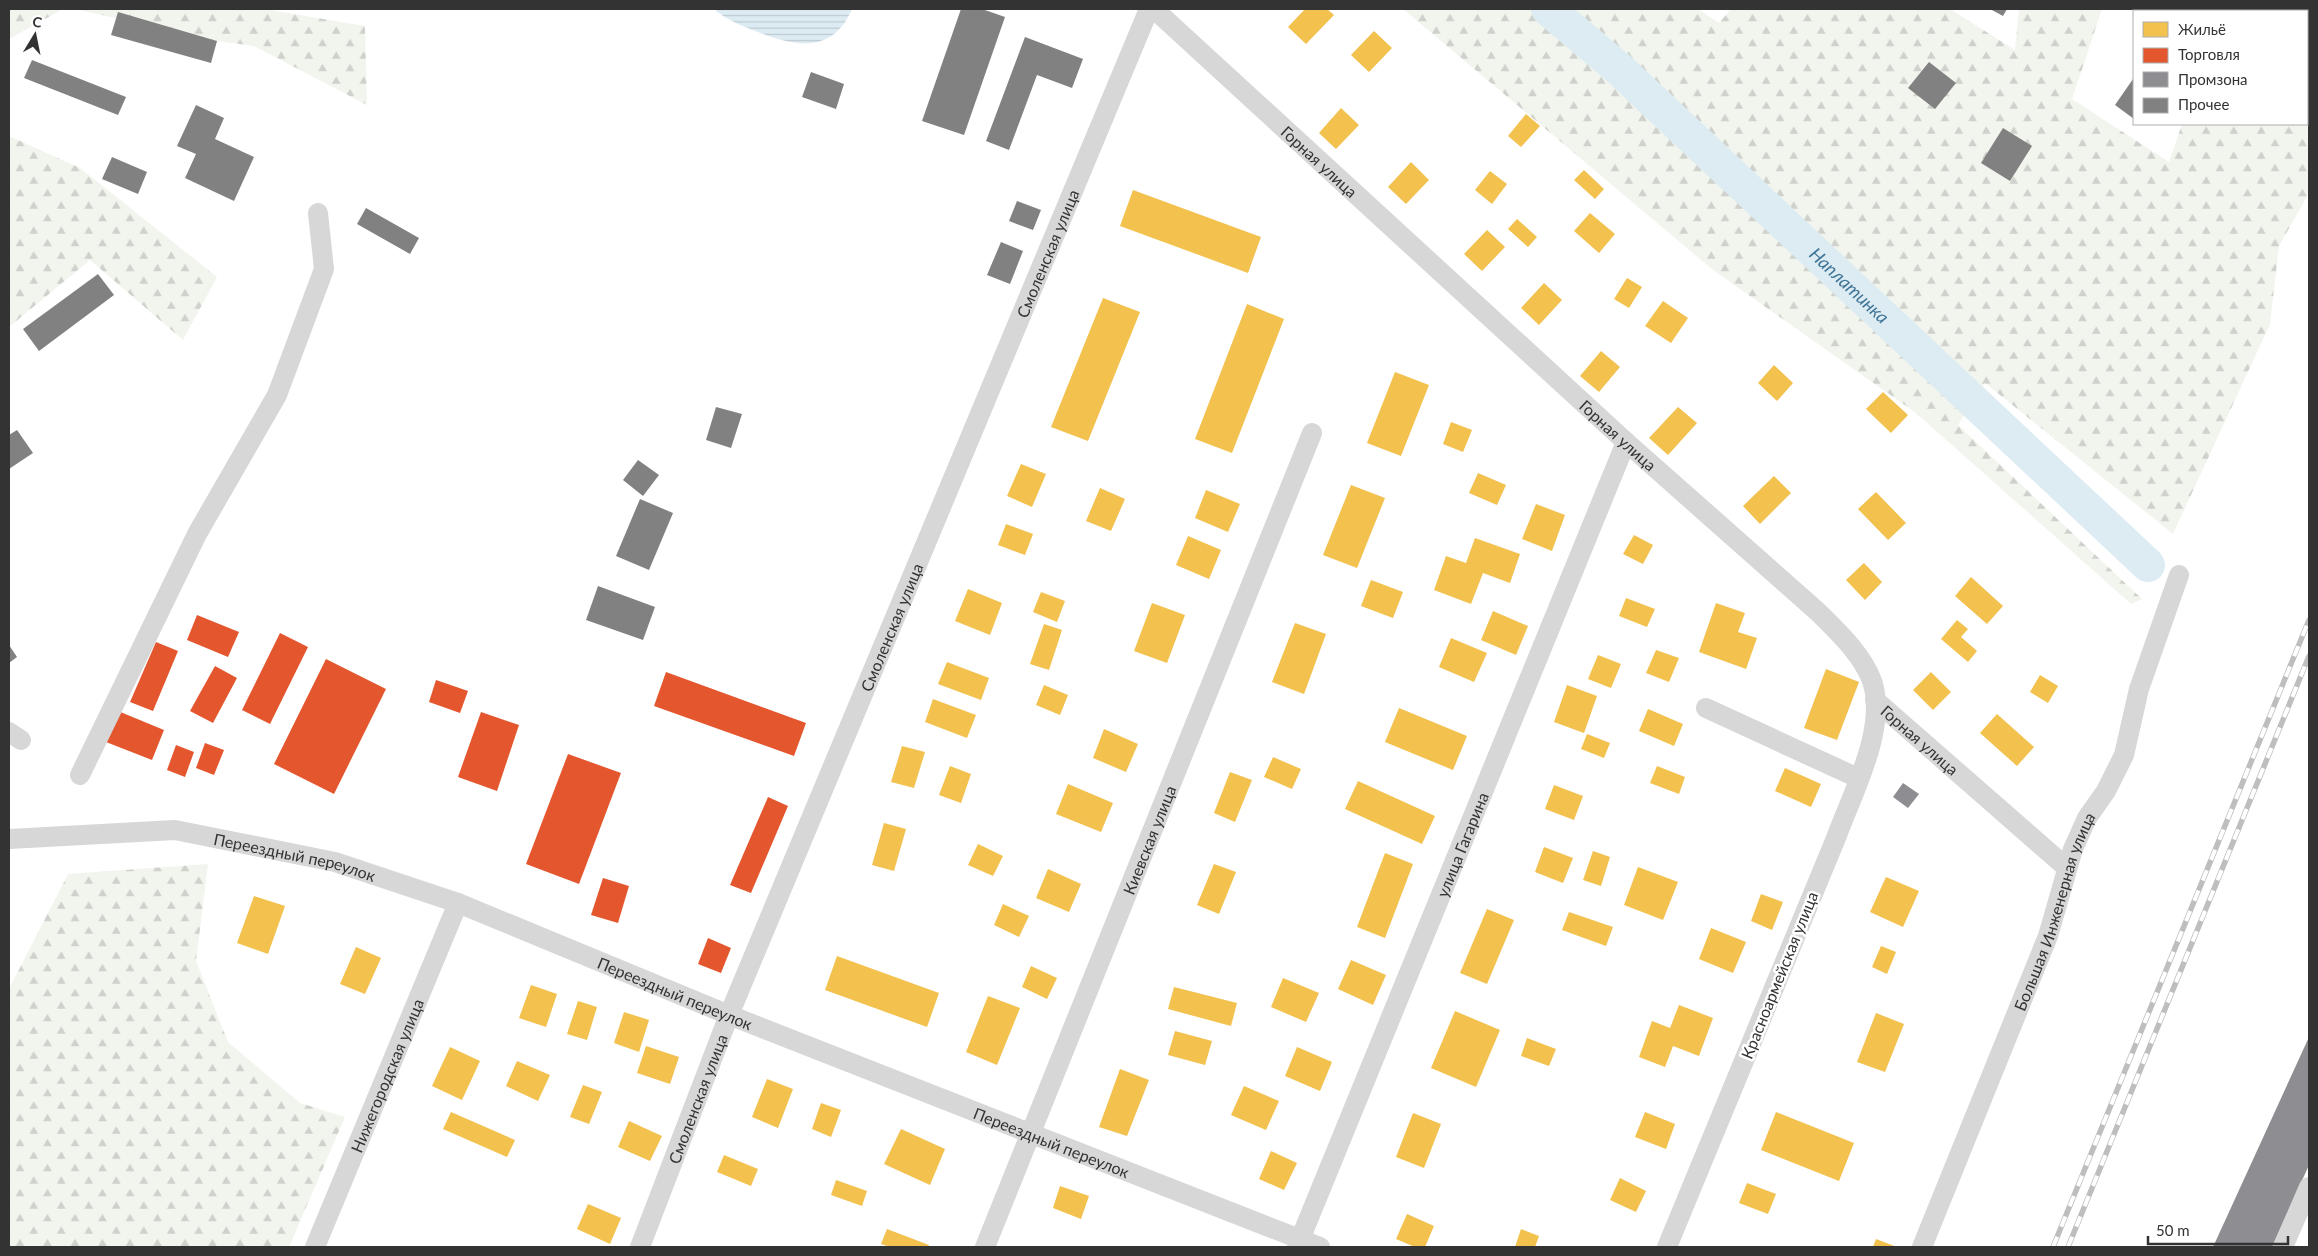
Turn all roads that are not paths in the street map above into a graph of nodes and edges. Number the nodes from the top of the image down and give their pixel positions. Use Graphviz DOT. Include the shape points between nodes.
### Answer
graph roads {
  1 [pos="1149,9"];
  2 [pos="1154,9"];
  3 [pos="318,213"];
  4 [pos="1312,433"];
  5 [pos="1626,442"];
  6 [pos="2178,575"];
  7 [pos="1875,700"];
  8 [pos="1706,708"];
  9 [pos="80,775"];
  10 [pos="1858,778"];
  11 [pos="9,839"];
  12 [pos="2067,868"];
  13 [pos="458,904"];
  14 [pos="729,1015"];
  15 [pos="1031,1134"];
  16 [pos="2309,1187"];
  17 [pos="1299,1243"];
  18 [pos="315,1247"];
  19 [pos="640,1247"];
  20 [pos="985,1247"];
  21 [pos="1320,1247"];
  22 [pos="1667,1247"];
  23 [pos="1922,1247"];
  24 [pos="2283,1247"];
  1 -- 14 [label="street, Смоленская улица"];
  2 -- 5 [label="street, Горная улица"];
  3 -- 9 [label="street" via="324,269 278,395 197,534"];
  4 -- 15 [label="street, Киевская улица"];
  5 -- 7 [label="street, Горная улица" via="1818,612 1848,643 1872,681"];
  5 -- 17 [label="street, улица Гагарина"];
  6 -- 12 [label="street, Большая Инженерная улица" via="2139,689 2124,754 2106,791 2087,818"];
  7 -- 10 [label="street, Красноармейская улица" via="1876,722"];
  7 -- 12 [label="street, Горная улица"];
  8 -- 10 [label="street"];
  10 -- 22 [label="street, Красноармейская улица"];
  11 -- 13 [label="street, Переездный переулок" via="175,830 335,862"];
  12 -- 23 [label="street, Большая Инженерная улица" via="2048,936"];
  13 -- 14 [label="street, Переездный переулок"];
  13 -- 18 [label="street, Нижегородская улица"];
  14 -- 15 [label="street, Переездный переулок"];
  14 -- 19 [label="street, Смоленская улица"];
  15 -- 17 [label="street, Переездный переулок"];
  15 -- 20 [label="street, Киевская улица"];
  16 -- 24 [label="street"];
  17 -- 21 [label="street, Переездный переулок"];
}
